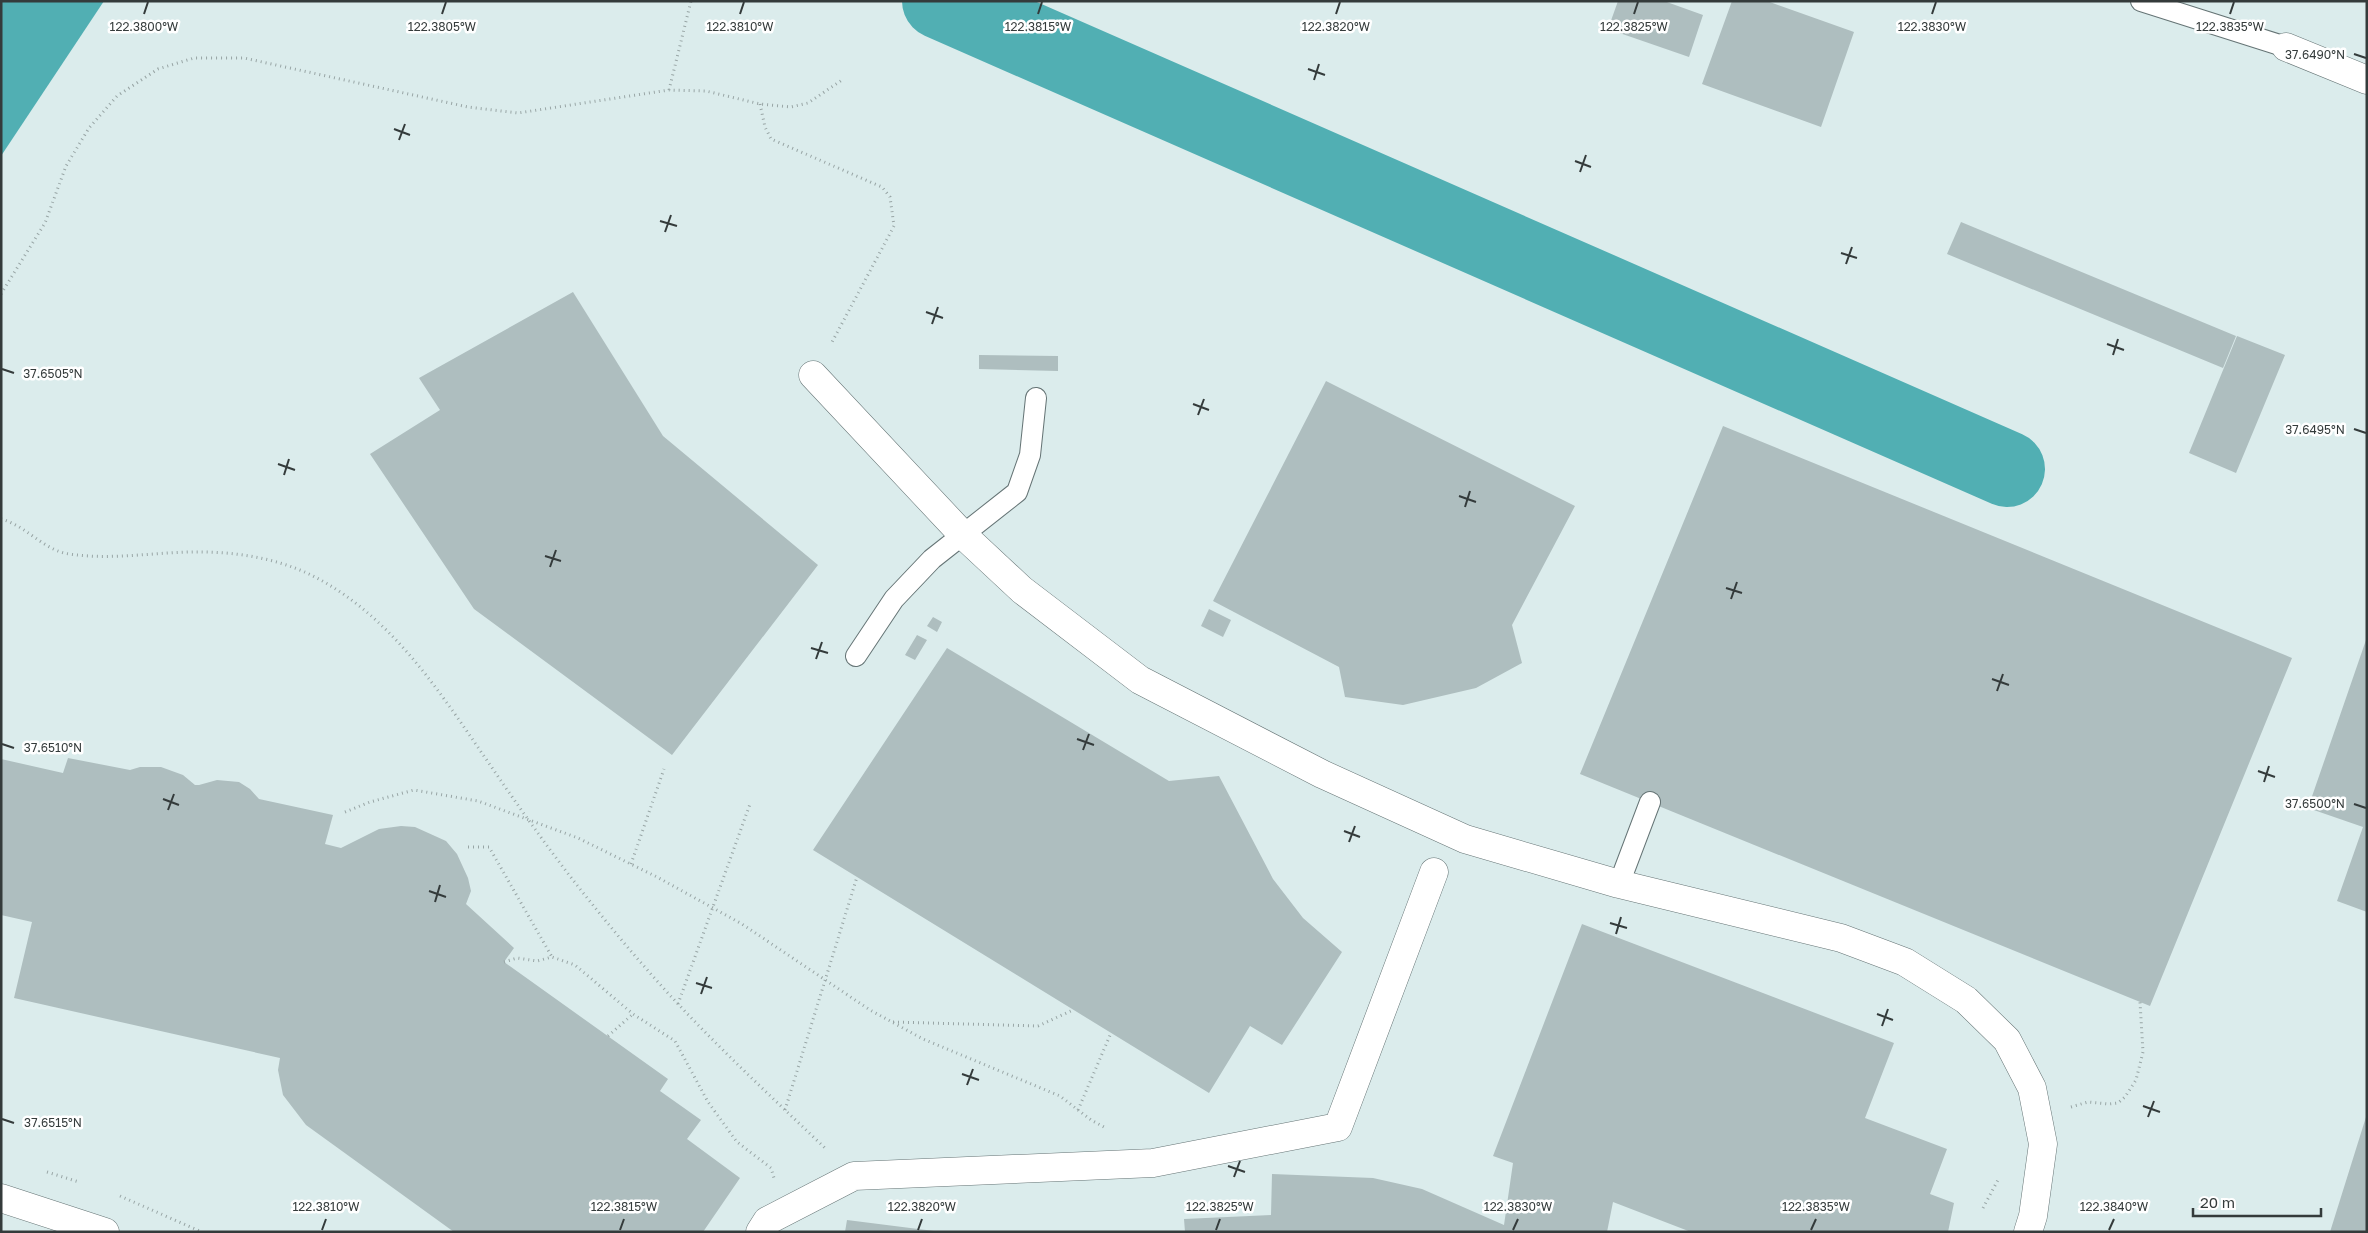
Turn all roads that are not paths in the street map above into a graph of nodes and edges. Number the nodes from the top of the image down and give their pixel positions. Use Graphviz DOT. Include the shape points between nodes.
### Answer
graph roads {
  1 [pos="2140,1"];
  2 [pos="2286,47"];
  3 [pos="2367,80"];
  4 [pos="814,375"];
  5 [pos="1036,398"];
  6 [pos="963,535"];
  7 [pos="856,656"];
  8 [pos="1650,802"];
  9 [pos="1434,872"];
  10 [pos="1619,884"];
  11 [pos="1,1198"];
  12 [pos="105,1232"];
  13 [pos="760,1232"];
  14 [pos="2028,1232"];
  1 -- 2 [label="lane"];
  2 -- 3 [label="street"];
  4 -- 6 [label="street"];
  5 -- 6 [label="lane" via="1030,455 1017,492"];
  6 -- 7 [label="lane" via="932,559 894,599"];
  6 -- 10 [label="street" via="1022,590 1140,680 1322,774 1465,839"];
  8 -- 10 [label="lane"];
  9 -- 13 [label="street" via="1338,1127 1153,1163 854,1176 767,1222"];
  10 -- 14 [label="street" via="1841,938 1905,962 1966,1000 2007,1040 2032,1088 2043,1144"];
  11 -- 12 [label="street"];
}
